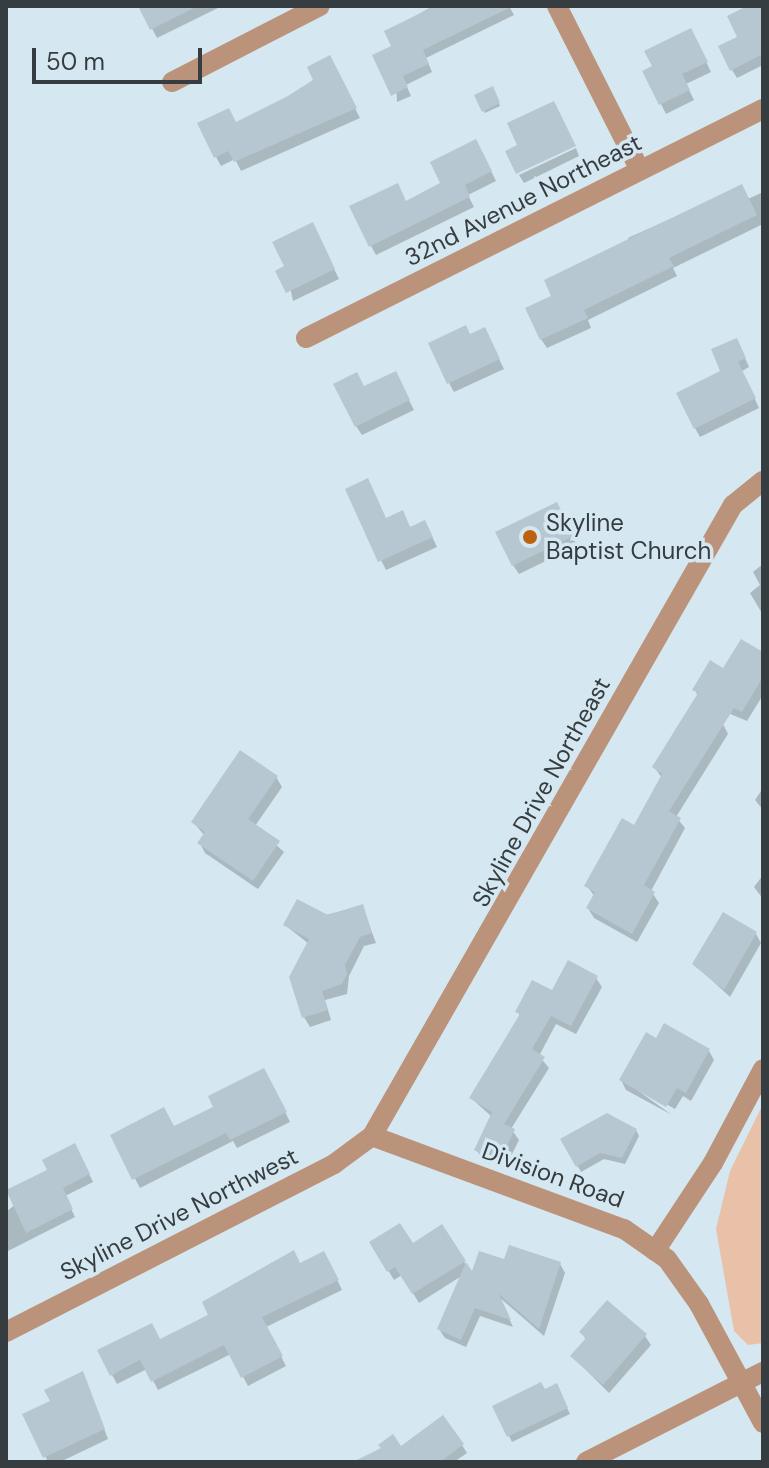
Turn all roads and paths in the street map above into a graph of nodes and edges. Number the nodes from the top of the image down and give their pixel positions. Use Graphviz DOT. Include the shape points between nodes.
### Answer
graph roads {
  1 [pos="320,6"];
  2 [pos="557,6"];
  3 [pos="172,82"];
  4 [pos="763,109"];
  5 [pos="640,170"];
  6 [pos="306,338"];
  7 [pos="763,481"];
  8 [pos="763,1069"];
  9 [pos="372,1136"];
  10 [pos="655,1251"];
  11 [pos="6,1332"];
  12 [pos="763,1372"];
  13 [pos="742,1382"];
  14 [pos="763,1423"];
  15 [pos="586,1462"];
  1 -- 3 [label="street"];
  2 -- 5 [label="street"];
  4 -- 5 [label="street, 32nd Avenue Northeast"];
  5 -- 6 [label="street, 32nd Avenue Northeast"];
  7 -- 9 [label="street, Skyline Drive Northeast" via="733,505"];
  8 -- 10 [label="street" via="713,1163"];
  9 -- 10 [label="street, Division Road" via="624,1229"];
  9 -- 11 [label="street, Skyline Drive Northwest" via="308,1178"];
  10 -- 13 [label="street, Division Road" via="699,1304"];
  12 -- 13 [label="street"];
  13 -- 14 [label="street, Division Road"];
  13 -- 15 [label="street"];
}
